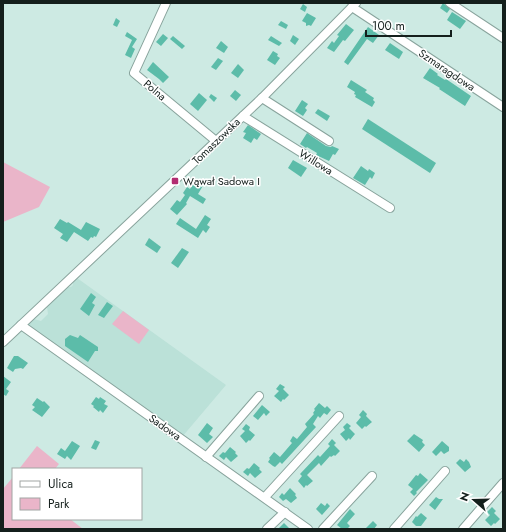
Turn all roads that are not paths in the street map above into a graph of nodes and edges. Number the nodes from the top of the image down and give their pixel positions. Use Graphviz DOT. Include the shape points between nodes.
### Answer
graph roads {
  1 [pos="166,3"];
  2 [pos="450,3"];
  3 [pos="354,5"];
  4 [pos="503,38"];
  5 [pos="262,98"];
  6 [pos="503,107"];
  7 [pos="243,116"];
  8 [pos="216,141"];
  9 [pos="329,141"];
  10 [pos="390,208"];
  11 [pos="21,325"];
  12 [pos="3,342"];
  13 [pos="259,396"];
  14 [pos="339,416"];
  15 [pos="206,457"];
  16 [pos="446,471"];
  17 [pos="372,476"];
  18 [pos="503,483"];
  19 [pos="265,497"];
  20 [pos="285,512"];
  21 [pos="268,529"];
  22 [pos="308,529"];
  23 [pos="323,529"];
  24 [pos="394,529"];
  25 [pos="463,529"];
  1 -- 8 [label="street, Polna" via="134,73"];
  2 -- 4 [label="street"];
  3 -- 5 [label="street, Tomaszowska"];
  3 -- 6 [label="street, Szmaragdowa"];
  5 -- 7 [label="street, Tomaszowska"];
  5 -- 9 [label="street"];
  7 -- 8 [label="street, Tomaszowska"];
  7 -- 10 [label="street, Willowa"];
  8 -- 11 [label="street, Tomaszowska"];
  11 -- 12 [label="street, Tomaszowska"];
  11 -- 15 [label="street, Sadowa"];
  13 -- 15 [label="street"];
  14 -- 19 [label="street"];
  15 -- 19 [label="street, Sadowa"];
  16 -- 24 [label="street"];
  17 -- 23 [label="street"];
  18 -- 25 [label="street"];
  19 -- 20 [label="street, Sadowa"];
  20 -- 21 [label="street"];
  20 -- 22 [label="street, Sadowa"];
}
